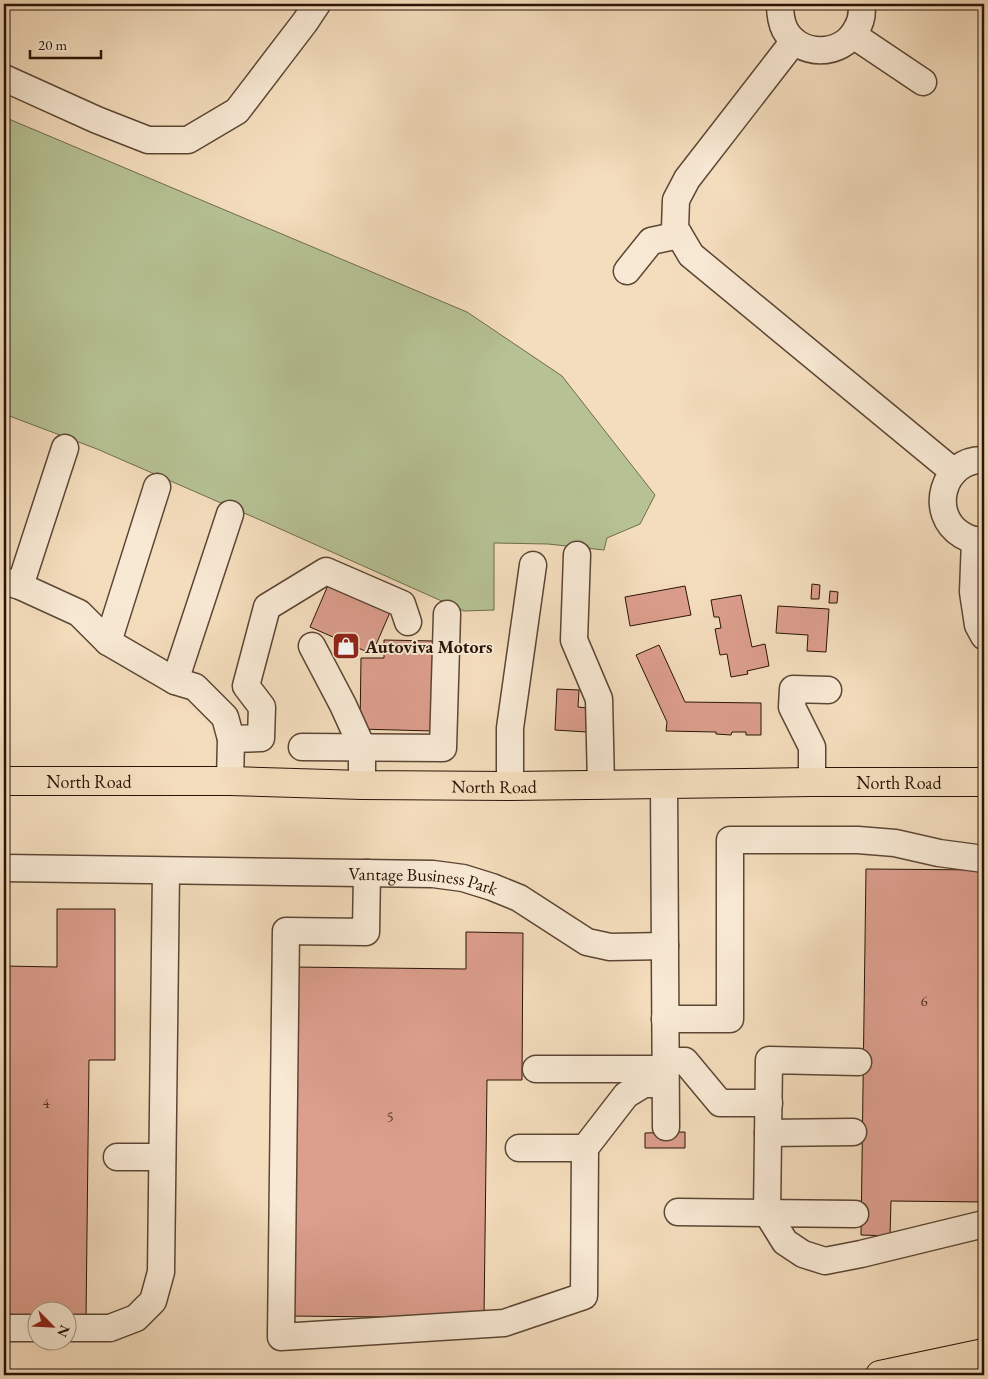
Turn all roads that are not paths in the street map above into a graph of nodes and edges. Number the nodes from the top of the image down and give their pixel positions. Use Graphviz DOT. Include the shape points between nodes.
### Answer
graph roads {
  1 [pos="317,4"];
  2 [pos="780,4"];
  3 [pos="861,4"];
  4 [pos="854,35"];
  5 [pos="794,41"];
  6 [pos="4,78"];
  7 [pos="923,82"];
  8 [pos="679,235"];
  9 [pos="627,271"];
  10 [pos="65,448"];
  11 [pos="984,460"];
  12 [pos="954,472"];
  13 [pos="156,487"];
  14 [pos="230,514"];
  15 [pos="980,541"];
  16 [pos="577,555"];
  17 [pos="533,565"];
  18 [pos="12,584"];
  19 [pos="448,614"];
  20 [pos="408,622"];
  21 [pos="984,636"];
  22 [pos="108,642"];
  23 [pos="312,646"];
  24 [pos="175,681"];
  25 [pos="828,690"];
  26 [pos="231,739"];
  27 [pos="302,747"];
  28 [pos="362,747"];
  29 [pos="443,748"];
  30 [pos="4,781"];
  31 [pos="230,781"];
  32 [pos="812,782"];
  33 [pos="984,782"];
  34 [pos="664,784"];
  35 [pos="362,785"];
  36 [pos="443,785"];
  37 [pos="601,785"];
  38 [pos="510,786"];
  39 [pos="984,859"];
  40 [pos="4,868"];
  41 [pos="166,871"];
  42 [pos="367,873"];
  43 [pos="665,946"];
  44 [pos="665,1019"];
  45 [pos="858,1062"];
  46 [pos="536,1069"];
  47 [pos="665,1071"];
  48 [pos="769,1102"];
  49 [pos="666,1126"];
  50 [pos="853,1132"];
  51 [pos="768,1133"];
  52 [pos="519,1148"];
  53 [pos="586,1148"];
  54 [pos="162,1157"];
  55 [pos="117,1158"];
  56 [pos="678,1212"];
  57 [pos="767,1213"];
  58 [pos="855,1214"];
  59 [pos="984,1224"];
  60 [pos="4,1328"];
  61 [pos="28,1328"];
  62 [pos="78,1328"];
  63 [pos="984,1354"];
  64 [pos="880,1375"];
  1 -- 6 [label="street" via="237,111 188,140 148,140"];
  2 -- 5 [label="street" via="780,18"];
  3 -- 4 [label="street" via="860,22"];
  4 -- 5 [label="street" via="831,50 805,48"];
  4 -- 7 [label="street"];
  5 -- 8 [label="street" via="687,179 676,200 675,228"];
  8 -- 9 [label="street" via="652,241"];
  8 -- 12 [label="street" via="691,255"];
  10 -- 18 [label="street"];
  11 -- 12 [label="street" via="965,464"];
  12 -- 15 [label="street" via="942,496 943,509 957,532"];
  13 -- 22 [label="street"];
  14 -- 24 [label="street"];
  15 -- 21 [label="street" via="973,592 978,625"];
  16 -- 37 [label="street" via="574,640 599,699"];
  17 -- 38 [label="street" via="510,728"];
  18 -- 22 [label="street" via="79,613"];
  19 -- 29 [label="street"];
  20 -- 26 [label="street" via="402,604 326,571 267,607 246,686 262,707 261,738"];
  22 -- 24 [label="street"];
  23 -- 28 [label="street"];
  24 -- 26 [label="street" via="195,687 225,717"];
  25 -- 32 [label="street" via="793,689 792,707 812,747"];
  26 -- 31 [label="street"];
  27 -- 28 [label="street"];
  28 -- 29 [label="street"];
  28 -- 35 [label="street"];
  29 -- 36 [label="street"];
  30 -- 31 [label="main road, North Road"];
  31 -- 35 [label="main road, North Road"];
  32 -- 33 [label="main road, North Road"];
  32 -- 34 [label="main road, North Road"];
  34 -- 37 [label="main road, North Road"];
  34 -- 43 [label="street"];
  35 -- 36 [label="main road, North Road"];
  36 -- 38 [label="main road, North Road"];
  37 -- 38 [label="main road, North Road"];
  39 -- 44 [label="street" via="895,843 858,840 730,840 730,1019"];
  40 -- 41 [label="street, Vantage Business Park"];
  41 -- 42 [label="street, Vantage Business Park"];
  41 -- 54 [label="street"];
  42 -- 43 [label="street, Vantage Business Park" via="463,878 519,898 587,942 610,947"];
  42 -- 53 [label="street" via="366,932 286,931 281,1337 504,1323 584,1296"];
  43 -- 44 [label="street"];
  44 -- 47 [label="street"];
  45 -- 48 [label="street" via="769,1060"];
  46 -- 47 [label="street"];
  47 -- 48 [label="street" via="685,1061 720,1103"];
  47 -- 49 [label="street"];
  47 -- 53 [label="street" via="626,1096"];
  48 -- 51 [label="street"];
  50 -- 51 [label="street"];
  51 -- 57 [label="street"];
  52 -- 53 [label="street"];
  54 -- 55 [label="street"];
  54 -- 62 [label="street" via="161,1272 153,1301 136,1318 110,1328"];
  56 -- 57 [label="street"];
  57 -- 58 [label="street"];
  57 -- 59 [label="street" via="785,1242 802,1254 825,1261"];
  60 -- 61 [label="street"];
  63 -- 64 [label="main road"];
}
